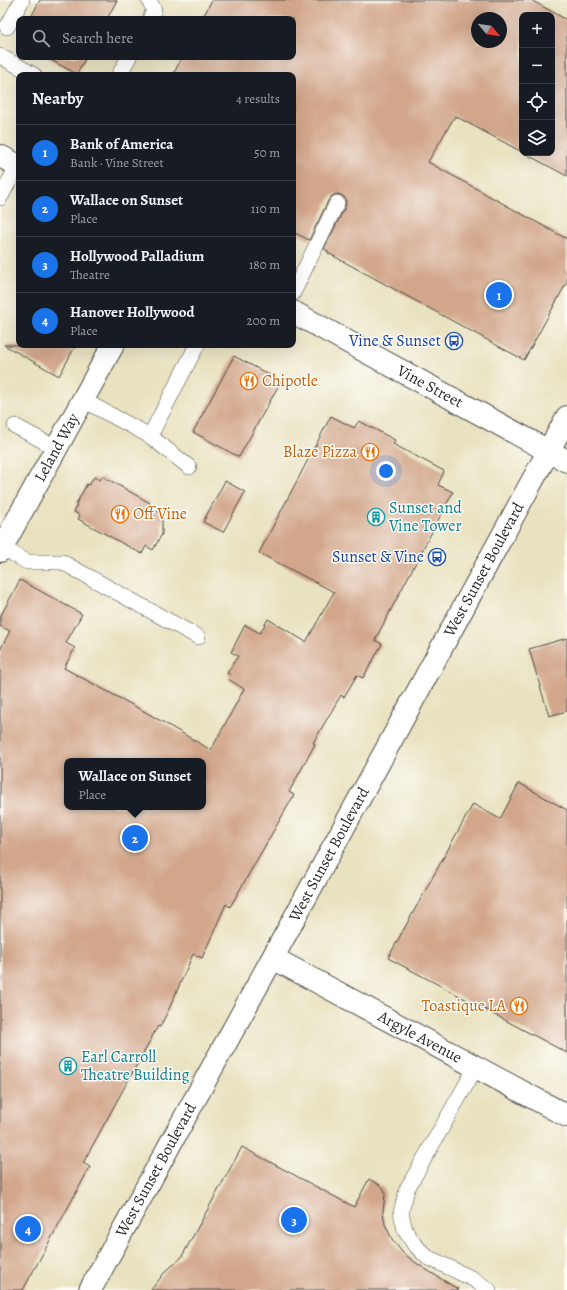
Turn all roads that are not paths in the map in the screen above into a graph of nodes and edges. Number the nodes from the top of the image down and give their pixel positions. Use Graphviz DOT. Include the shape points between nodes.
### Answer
graph roads {
  1 [pos="22,0"];
  2 [pos="2,30"];
  3 [pos="0,56"];
  4 [pos="127,60"];
  5 [pos="29,72"];
  6 [pos="121,72"];
  7 [pos="12,162"];
  8 [pos="0,198"];
  9 [pos="337,203"];
  10 [pos="296,287"];
  11 [pos="296,314"];
  12 [pos="111,348"];
  13 [pos="195,348"];
  14 [pos="83,400"];
  15 [pos="567,417"];
  16 [pos="15,426"];
  17 [pos="150,436"];
  18 [pos="56,448"];
  19 [pos="558,456"];
  20 [pos="189,467"];
  21 [pos="2,542"];
  22 [pos="198,637"];
  23 [pos="273,958"];
  24 [pos="476,1067"];
  25 [pos="567,1116"];
  26 [pos="90,1290"];
  27 [pos="489,1290"];
  1 -- 2 [label="lane"];
  3 -- 5 [label="lane"];
  4 -- 6 [label="lane"];
  7 -- 8 [label="lane"];
  9 -- 10 [label="lane"];
  11 -- 19 [label="main road, Vine Street"];
  12 -- 14 [label="main road, Leland Way"];
  13 -- 17 [label="lane"];
  14 -- 17 [label="lane"];
  14 -- 18 [label="main road, Leland Way"];
  15 -- 19 [label="main road, West Sunset Boulevard"];
  16 -- 18 [label="lane"];
  17 -- 20 [label="lane"];
  18 -- 21 [label="main road, Leland Way"];
  19 -- 23 [label="main road, West Sunset Boulevard"];
  21 -- 22 [label="lane" via="27,562 62,562"];
  23 -- 24 [label="main road, Argyle Avenue"];
  23 -- 26 [label="main road, West Sunset Boulevard"];
  24 -- 25 [label="main road, Argyle Avenue"];
  24 -- 27 [label="lane" via="407,1189 401,1212 405,1230 427,1257 473,1279"];
}
